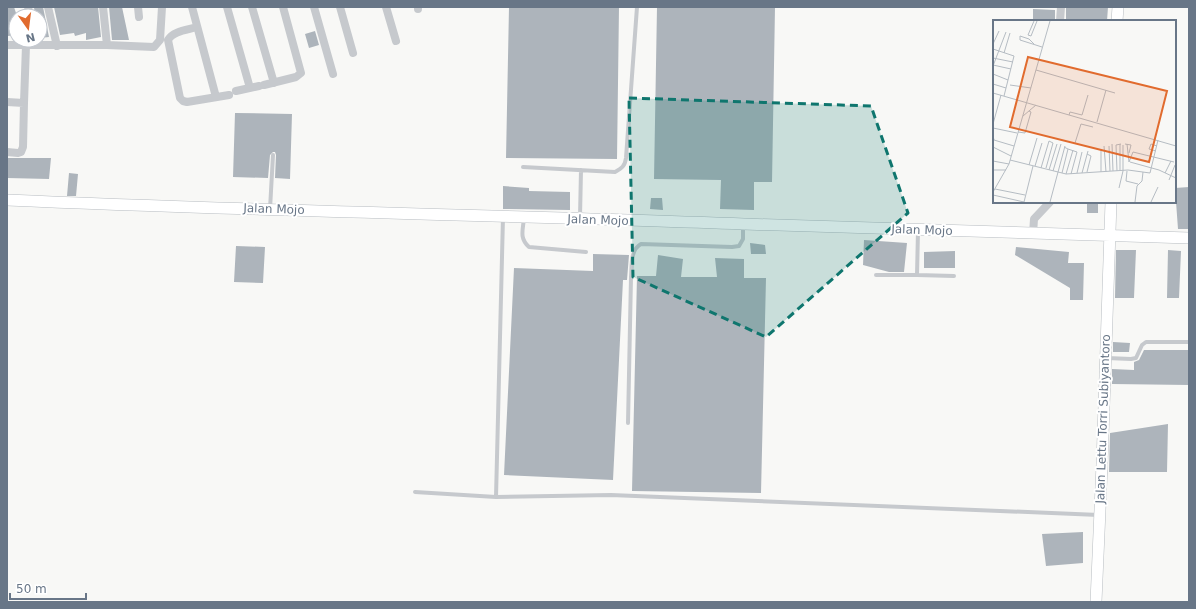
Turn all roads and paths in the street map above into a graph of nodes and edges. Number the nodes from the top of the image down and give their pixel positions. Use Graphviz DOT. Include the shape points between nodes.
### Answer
graph roads {
  1 [pos="48,7"];
  2 [pos="103,7"];
  3 [pos="138,7"];
  4 [pos="162,7"];
  5 [pos="192,7"];
  6 [pos="227,7"];
  7 [pos="252,7"];
  8 [pos="283,7"];
  9 [pos="314,7"];
  10 [pos="340,7"];
  11 [pos="386,7"];
  12 [pos="637,7"];
  13 [pos="1061,7"];
  14 [pos="1118,7"];
  15 [pos="139,17"];
  16 [pos="1060,20"];
  17 [pos="1117,20"];
  18 [pos="197,27"];
  19 [pos="396,41"];
  20 [pos="48,44"];
  21 [pos="108,45"];
  22 [pos="57,46"];
  23 [pos="26,48"];
  24 [pos="353,53"];
  25 [pos="333,74"];
  26 [pos="274,83"];
  27 [pos="250,88"];
  28 [pos="216,98"];
  29 [pos="7,102"];
  30 [pos="24,103"];
  31 [pos="7,152"];
  32 [pos="273,155"];
  33 [pos="523,167"];
  34 [pos="581,170"];
  35 [pos="7,200"];
  36 [pos="1049,203"];
  37 [pos="1111,203"];
  38 [pos="270,209"];
  39 [pos="503,217"];
  40 [pos="524,218"];
  41 [pos="580,219"];
  42 [pos="743,224"];
  43 [pos="1033,229"];
  44 [pos="918,230"];
  45 [pos="1110,236"];
  46 [pos="1189,238"];
  47 [pos="586,252"];
  48 [pos="917,274"];
  49 [pos="876,275"];
  50 [pos="954,276"];
  51 [pos="1189,342"];
  52 [pos="1106,358"];
  53 [pos="628,423"];
  54 [pos="414,492"];
  55 [pos="496,496"];
  56 [pos="1100,515"];
  57 [pos="1096,602"];
  1 -- 22 [label="street"];
  2 -- 21 [label="street"];
  3 -- 15 [label="street"];
  4 -- 21 [label="street" via="160,40 154,47"];
  5 -- 18 [label="street"];
  6 -- 27 [label="street"];
  7 -- 26 [label="street"];
  8 -- 26 [label="street" via="301,73 296,77"];
  9 -- 25 [label="street"];
  10 -- 24 [label="street"];
  11 -- 19 [label="street"];
  12 -- 34 [label="lane" via="625,164 615,172"];
  13 -- 16 [label="street"];
  14 -- 17 [label="street"];
  18 -- 28 [label="street"];
  18 -- 28 [label="street" via="176,33 168,40 180,98 187,102"];
  20 -- 22 [label="street"];
  21 -- 22 [label="street"];
  23 -- 30 [label="street"];
  26 -- 27 [label="street"];
  27 -- 28 [label="street"];
  29 -- 30 [label="street"];
  30 -- 31 [label="street" via="23,148 18,153"];
  32 -- 38 [label="lane"];
  33 -- 34 [label="lane"];
  34 -- 41 [label="lane"];
  35 -- 38 [label="street, Jalan Mojo"];
  36 -- 43 [label="street" via="1036,216"];
  37 -- 45 [label="street, Jalan Lettu Torri Subiyantoro"];
  38 -- 39 [label="street, Jalan Mojo"];
  39 -- 40 [label="street, Jalan Mojo"];
  39 -- 55 [label="lane"];
  40 -- 41 [label="street, Jalan Mojo"];
  40 -- 47 [label="lane" via="522,237 529,247"];
  41 -- 42 [label="street, Jalan Mojo"];
  42 -- 44 [label="street, Jalan Mojo"];
  42 -- 53 [label="lane" via="743,239 739,246 641,244 636,247 631,277"];
  43 -- 44 [label="street, Jalan Mojo"];
  43 -- 45 [label="street, Jalan Mojo"];
  44 -- 48 [label="lane"];
  45 -- 46 [label="street, Jalan Mojo"];
  45 -- 52 [label="street, Jalan Lettu Torri Subiyantoro"];
  48 -- 49 [label="lane"];
  48 -- 50 [label="lane"];
  51 -- 52 [label="lane" via="1146,342 1136,358"];
  52 -- 56 [label="street, Jalan Lettu Torri Subiyantoro"];
  54 -- 55 [label="lane"];
  55 -- 56 [label="lane" via="611,495"];
  56 -- 57 [label="street, Jalan Lettu Torri Subiyantoro"];
}
